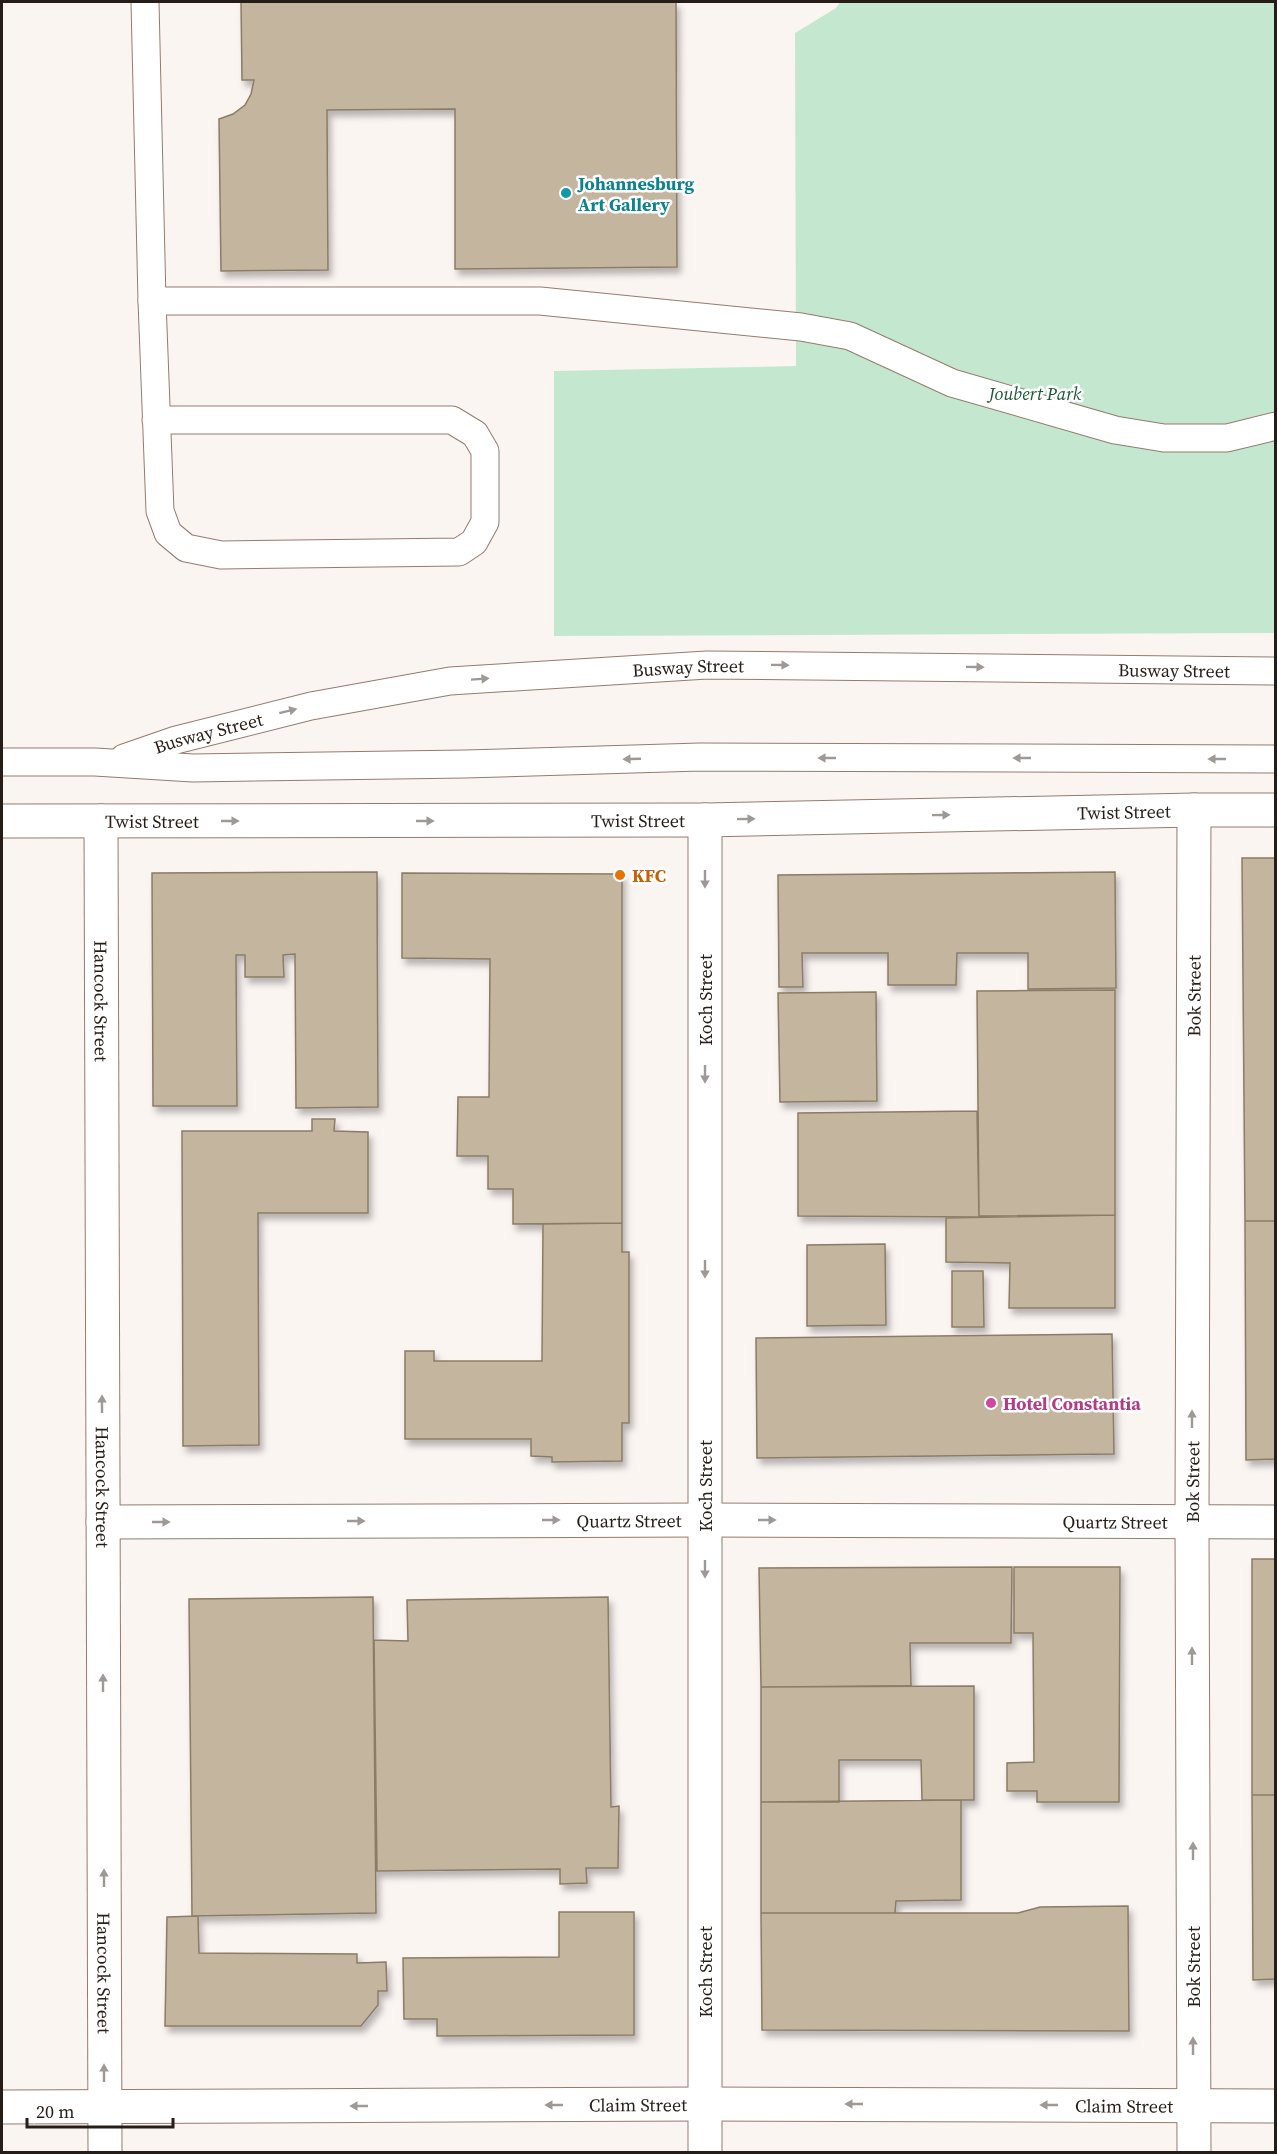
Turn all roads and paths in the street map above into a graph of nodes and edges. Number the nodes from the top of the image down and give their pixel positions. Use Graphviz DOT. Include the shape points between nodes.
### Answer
graph roads {
  1 [pos="145,2"];
  2 [pos="152,301"];
  3 [pos="156,420"];
  4 [pos="1275,426"];
  5 [pos="1275,671"];
  6 [pos="1275,759"];
  7 [pos="2,762"];
  8 [pos="103,762"];
  9 [pos="1194,810"];
  10 [pos="1275,810"];
  11 [pos="705,820"];
  12 [pos="2,821"];
  13 [pos="101,821"];
  14 [pos="705,1520"];
  15 [pos="103,1522"];
  16 [pos="1192,1522"];
  17 [pos="1275,1522"];
  18 [pos="705,2104"];
  19 [pos="1194,2105"];
  20 [pos="1275,2106"];
  21 [pos="2,2107"];
  22 [pos="104,2107"];
  23 [pos="105,2152"];
  24 [pos="705,2152"];
  25 [pos="1194,2152"];
  1 -- 2 [label="lane"];
  2 -- 3 [label="lane"];
  2 -- 4 [label="lane" via="540,301 801,327 850,336 952,383 1115,430 1164,438 1227,438"];
  3 -- 3 [label="lane" via="160,511 168,533 186,548 221,555 459,552 474,542 485,522 485,451 475,434 452,420"];
  8 -- 5 [label="lane, Busway Street, one-way" via="311,706 450,681 707,664"];
  6 -- 8 [label="lane, Busway Street, one-way" via="700,757 193,768"];
  7 -- 8 [label="lane, Busway Street"];
  9 -- 10 [label="street, Twist Street"];
  11 -- 9 [label="street, Twist Street, one-way"];
  16 -- 9 [label="street, Bok Street, one-way"];
  13 -- 11 [label="street, Twist Street, one-way"];
  11 -- 14 [label="street, Koch Street, one-way"];
  12 -- 13 [label="street, Twist Street"];
  15 -- 13 [label="street, Hancock Street, one-way"];
  15 -- 14 [label="street, Quartz Street, one-way"];
  14 -- 16 [label="street, Quartz Street, one-way"];
  14 -- 18 [label="street, Koch Street, one-way"];
  22 -- 15 [label="street, Hancock Street, one-way"];
  16 -- 17 [label="street, Quartz Street"];
  19 -- 16 [label="street, Bok Street, one-way"];
  19 -- 18 [label="street, Claim Street, one-way"];
  18 -- 22 [label="street, Claim Street, one-way"];
  18 -- 24 [label="street, Koch Street"];
  19 -- 20 [label="street, Claim Street"];
  19 -- 25 [label="street, Bok Street"];
  21 -- 22 [label="street, Claim Street"];
  22 -- 23 [label="street, Hancock Street"];
}
